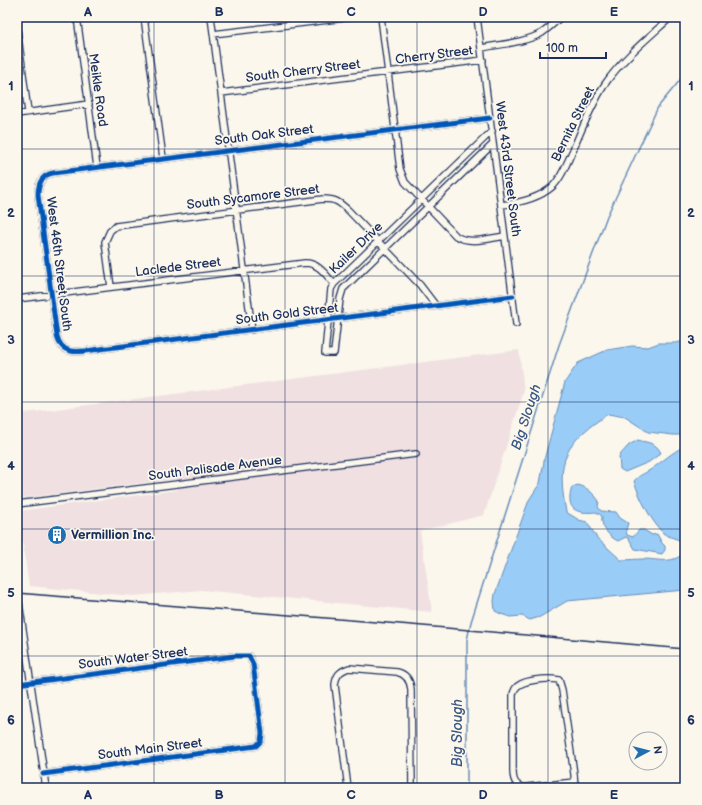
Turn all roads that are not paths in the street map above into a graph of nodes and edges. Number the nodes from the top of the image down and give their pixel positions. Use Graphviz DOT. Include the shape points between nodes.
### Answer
graph roads {
  1 [pos="77,17"];
  2 [pos="144,17"];
  3 [pos="211,17"];
  4 [pos="353,17"];
  5 [pos="381,17"];
  6 [pos="478,17"];
  7 [pos="561,17"];
  8 [pos="671,17"];
  9 [pos="17,28"];
  10 [pos="213,34"];
  11 [pos="482,48"];
  12 [pos="483,60"];
  13 [pos="388,71"];
  14 [pos="221,93"];
  15 [pos="89,104"];
  16 [pos="28,112"];
  17 [pos="17,114"];
  18 [pos="490,118"];
  19 [pos="396,129"];
  20 [pos="492,131"];
  21 [pos="493,144"];
  22 [pos="229,150"];
  23 [pos="163,158"];
  24 [pos="97,167"];
  25 [pos="42,179"];
  26 [pos="421,200"];
  27 [pos="501,205"];
  28 [pos="428,206"];
  29 [pos="236,210"];
  30 [pos="505,236"];
  31 [pos="378,242"];
  32 [pos="384,249"];
  33 [pos="244,270"];
  34 [pos="334,284"];
  35 [pos="111,287"];
  36 [pos="51,294"];
  37 [pos="513,296"];
  38 [pos="17,299"];
  39 [pos="436,306"];
  40 [pos="338,318"];
  41 [pos="328,320"];
  42 [pos="516,324"];
  43 [pos="252,330"];
  44 [pos="65,350"];
  45 [pos="416,454"];
  46 [pos="17,504"];
  47 [pos="17,588"];
  48 [pos="30,682"];
  49 [pos="17,684"];
  50 [pos="259,745"];
  51 [pos="43,774"];
  52 [pos="575,785"];
  53 [pos="42,788"];
  54 [pos="46,788"];
  55 [pos="348,788"];
  56 [pos="412,788"];
  1 -- 15 [label="street, Meikle Road"];
  2 -- 23 [label="street"];
  3 -- 10 [label="street"];
  4 -- 10 [label="street"];
  5 -- 13 [label="street"];
  6 -- 11 [label="street, West 43rd Street South"];
  7 -- 11 [label="street" via="537,35"];
  8 -- 27 [label="street, Bernita Street" via="629,56 609,80 594,102 553,186 523,202"];
  9 -- 16 [label="street"];
  10 -- 14 [label="street"];
  11 -- 12 [label="street, West 43rd Street South"];
  12 -- 13 [label="street, Cherry Street"];
  12 -- 18 [label="street, West 43rd Street South"];
  13 -- 14 [label="street, South Cherry Street"];
  13 -- 19 [label="street"];
  14 -- 22 [label="street"];
  15 -- 16 [label="street"];
  15 -- 24 [label="street, Meikle Road"];
  16 -- 17 [label="street"];
  18 -- 19 [label="street, South Oak Street"];
  18 -- 20 [label="street, West 43rd Street South"];
  19 -- 22 [label="street, South Oak Street"];
  19 -- 26 [label="street" via="401,176"];
  20 -- 21 [label="street, West 43rd Street South"];
  20 -- 26 [label="street, Kailer Drive"];
  21 -- 27 [label="street, West 43rd Street South"];
  21 -- 28 [label="street, Kailer Drive"];
  22 -- 23 [label="street, South Oak Street"];
  22 -- 29 [label="street"];
  23 -- 24 [label="street, South Oak Street"];
  24 -- 25 [label="street, South Oak Street" via="49,174"];
  25 -- 36 [label="street, West 46th Street South" via="38,194"];
  26 -- 28 [label="street"];
  26 -- 31 [label="street, Kailer Drive"];
  27 -- 30 [label="street, West 43rd Street South"];
  28 -- 30 [label="street" via="456,236 466,241"];
  28 -- 32 [label="street, Kailer Drive"];
  29 -- 31 [label="street, South Sycamore Street" via="333,199"];
  29 -- 33 [label="street"];
  29 -- 35 [label="street, South Sycamore Street" via="114,227 105,242"];
  30 -- 37 [label="street, West 43rd Street South"];
  31 -- 32 [label="street, South Sycamore Street"];
  31 -- 34 [label="street, Kailer Drive"];
  32 -- 39 [label="street, South Sycamore Street" via="420,285"];
  32 -- 40 [label="street, Kailer Drive" via="343,289"];
  33 -- 34 [label="street, Laclede Street" via="308,263 318,267"];
  33 -- 35 [label="street, Laclede Street"];
  33 -- 43 [label="street"];
  34 -- 41 [label="street, Kailer Drive" via="331,289"];
  35 -- 36 [label="street, Laclede Street"];
  36 -- 38 [label="street, Laclede Street"];
  36 -- 44 [label="street, West 46th Street South" via="58,342"];
  37 -- 39 [label="street, South Gold Street"];
  37 -- 42 [label="street, West 43rd Street South"];
  39 -- 40 [label="street, South Gold Street"];
  40 -- 41 [label="street, South Gold Street"];
  40 -- 41 [label="street, Kailer Drive" via="334,354 325,353"];
  41 -- 43 [label="street, South Gold Street"];
  43 -- 44 [label="street, South Gold Street" via="77,352"];
  45 -- 46 [label="street, South Palisade Avenue"];
  47 -- 48 [label="street"];
  48 -- 49 [label="street, South Water Street"];
  48 -- 50 [label="street, South Water Street" via="244,655 250,658 253,664 262,733"];
  48 -- 51 [label="street"];
  50 -- 51 [label="street, South Main Street"];
  51 -- 53 [label="street"];
  51 -- 54 [label="street"];
  52 -- 52 [label="street" via="559,680 533,681 518,686 513,696 515,783 520,787"];
  55 -- 56 [label="street" via="336,679 343,670 349,668 402,673 410,682"];
}
